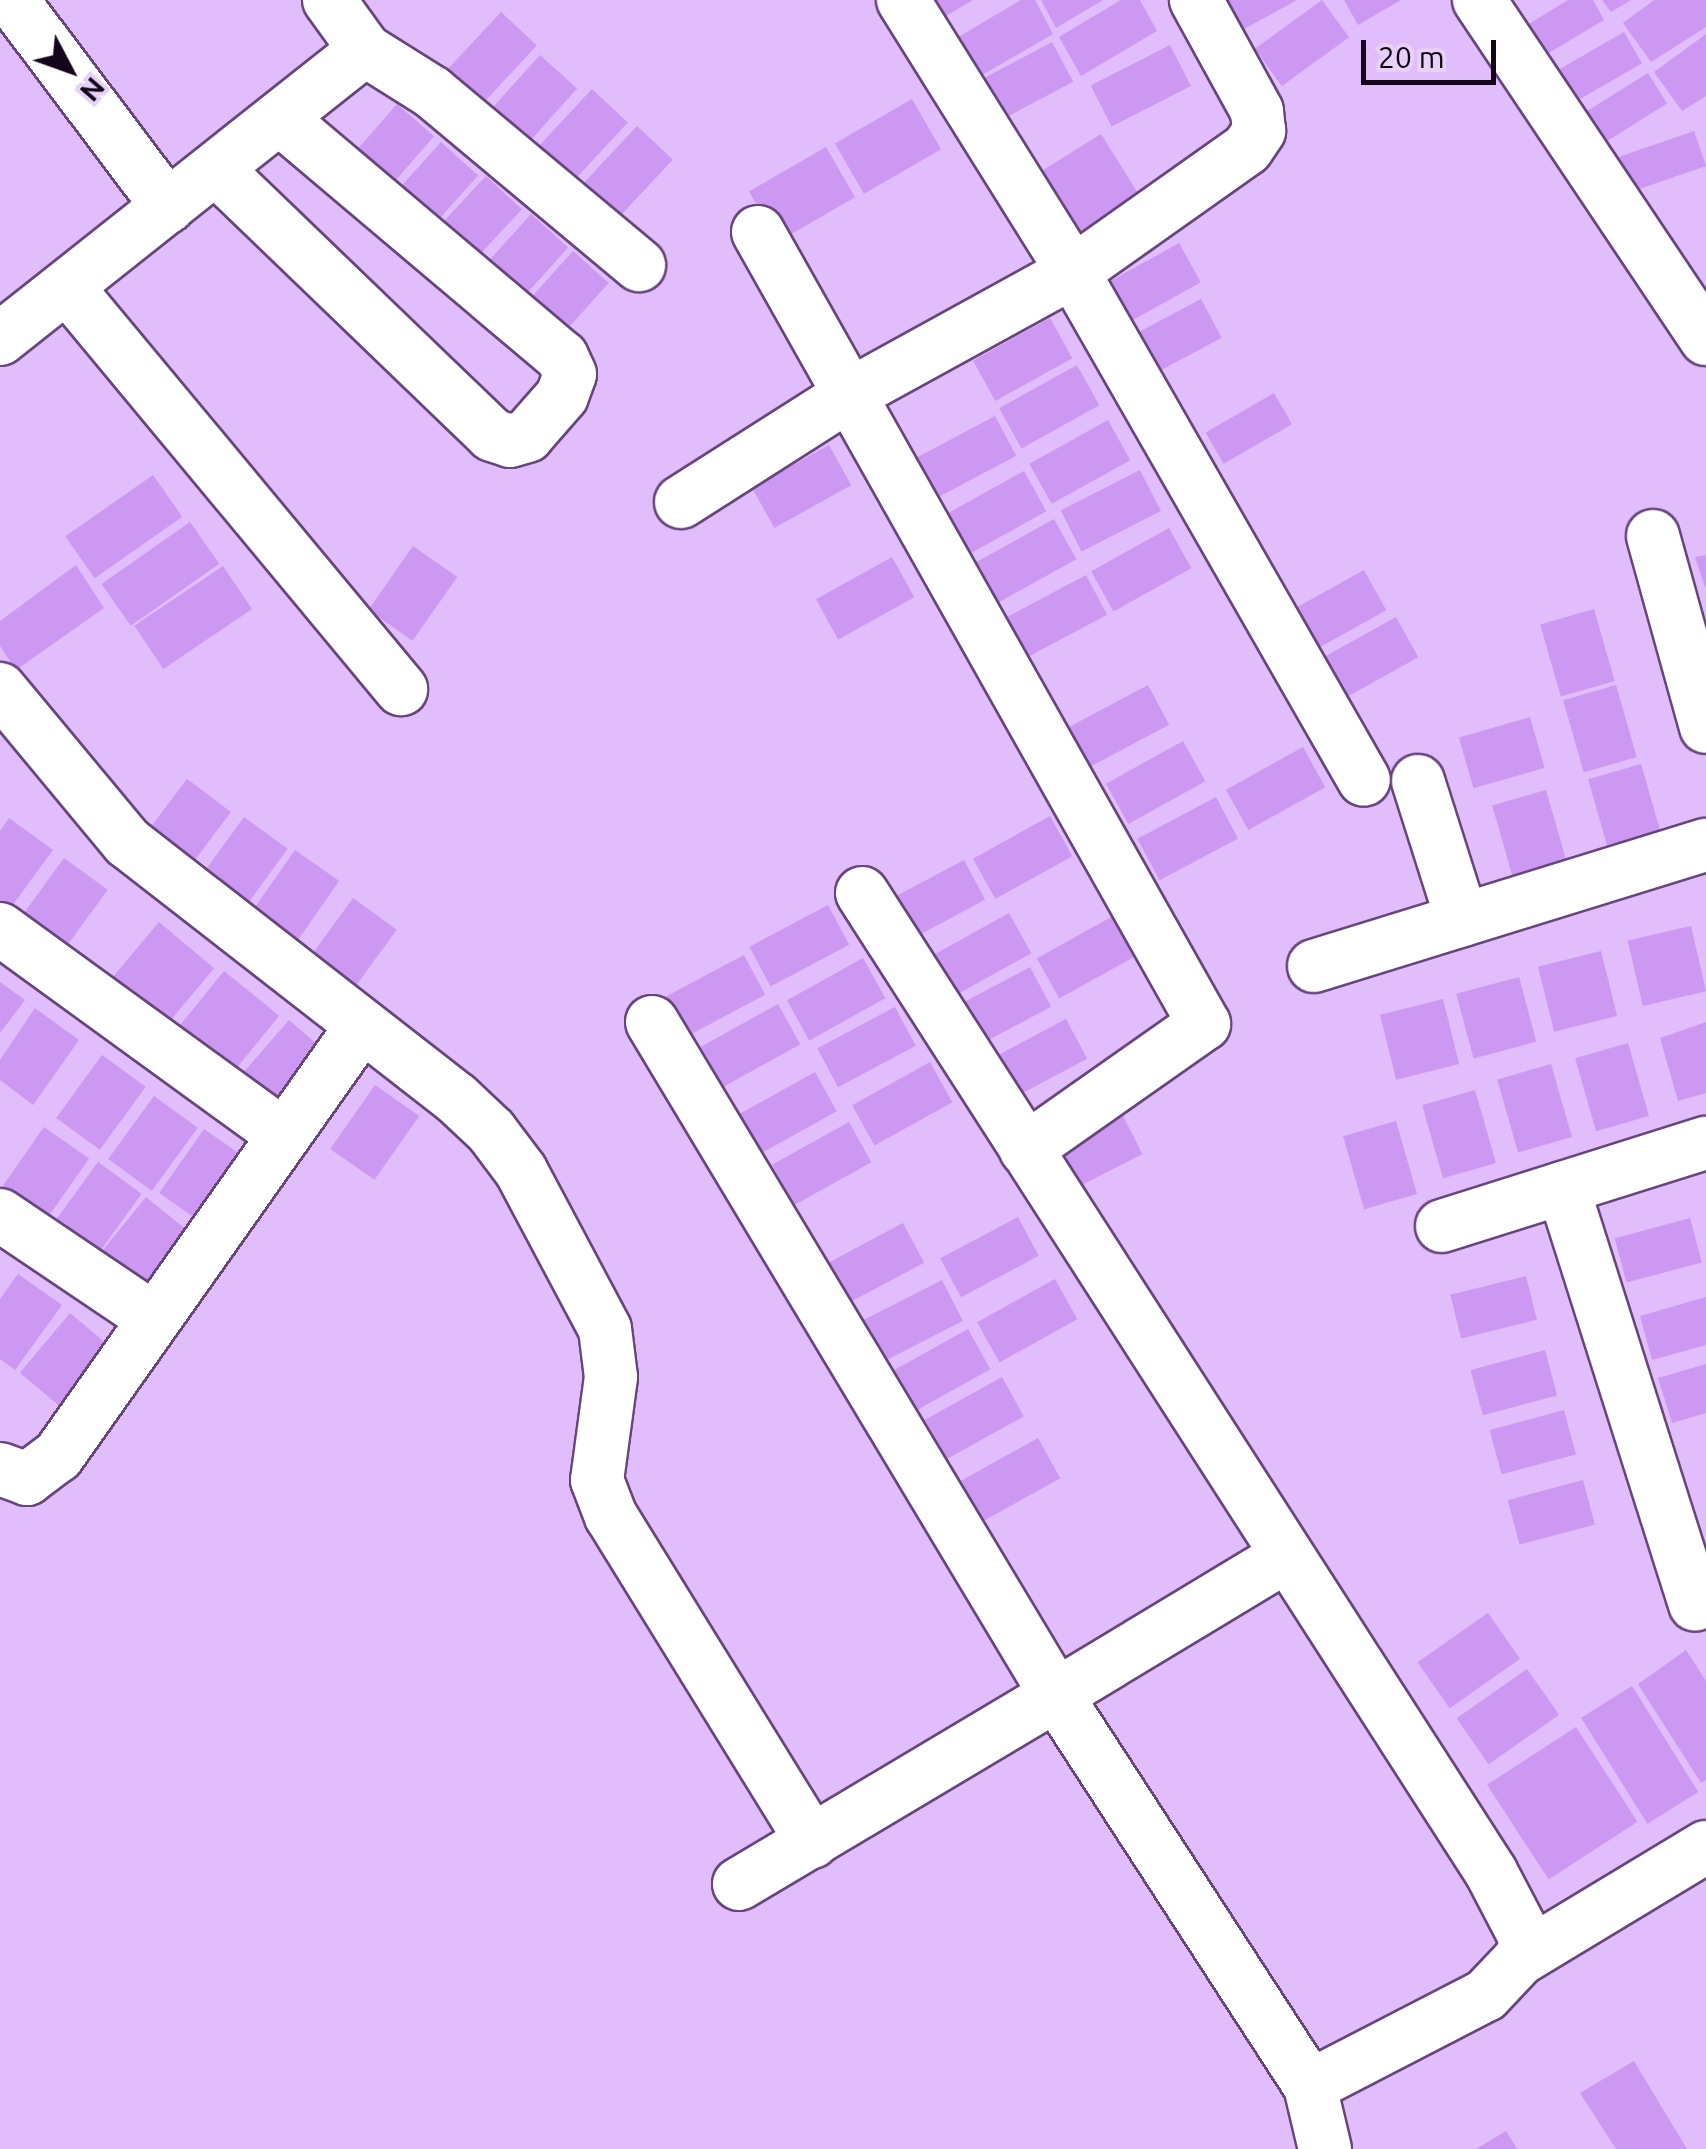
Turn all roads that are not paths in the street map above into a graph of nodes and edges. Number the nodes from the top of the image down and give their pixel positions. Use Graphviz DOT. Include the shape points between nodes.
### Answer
graph roads {
  1 [pos="12,0"];
  2 [pos="329,0"];
  3 [pos="904,0"];
  4 [pos="1196,0"];
  5 [pos="1479,0"];
  6 [pos="365,50"];
  7 [pos="279,118"];
  8 [pos="216,169"];
  9 [pos="168,207"];
  10 [pos="758,232"];
  11 [pos="638,265"];
  12 [pos="1073,272"];
  13 [pos="67,287"];
  14 [pos="1706,339"];
  15 [pos="0,340"];
  16 [pos="850,394"];
  17 [pos="680,502"];
  18 [pos="1653,536"];
  19 [pos="401,688"];
  20 [pos="0,690"];
  21 [pos="1706,727"];
  22 [pos="1364,780"];
  23 [pos="1418,781"];
  24 [pos="1706,845"];
  25 [pos="862,893"];
  26 [pos="1462,920"];
  27 [pos="0,929"];
  28 [pos="1314,966"];
  29 [pos="652,1022"];
  30 [pos="361,1026"];
  31 [pos="284,1135"];
  32 [pos="1706,1143"];
  33 [pos="1026,1149"];
  34 [pos="1563,1188"];
  35 [pos="0,1215"];
  36 [pos="1442,1226"];
  37 [pos="154,1319"];
  38 [pos="0,1468"];
  39 [pos="1286,1556"];
  40 [pos="1695,1605"];
  41 [pos="1056,1694"];
  42 [pos="812,1842"];
  43 [pos="1706,1847"];
  44 [pos="739,1884"];
  45 [pos="1520,1960"];
  46 [pos="1310,2086"];
  47 [pos="1325,2149"];
  1 -- 9 [label="street"];
  2 -- 6 [label="street"];
  3 -- 12 [label="street"];
  4 -- 12 [label="street" via="1257,112 1259,130 1247,149"];
  5 -- 14 [label="street"];
  6 -- 7 [label="street"];
  6 -- 11 [label="street" via="432,92"];
  7 -- 8 [label="street"];
  7 -- 8 [label="street" via="562,356 570,374 562,396 527,436 510,441 492,434"];
  8 -- 9 [label="street"];
  9 -- 13 [label="street"];
  10 -- 16 [label="street"];
  12 -- 16 [label="street"];
  12 -- 22 [label="street"];
  13 -- 15 [label="street"];
  13 -- 19 [label="street"];
  16 -- 17 [label="street"];
  16 -- 33 [label="street" via="1204,1024"];
  18 -- 21 [label="street"];
  20 -- 30 [label="street" via="127,842"];
  23 -- 26 [label="street"];
  24 -- 26 [label="street"];
  25 -- 33 [label="street"];
  26 -- 28 [label="street"];
  27 -- 31 [label="street"];
  29 -- 41 [label="street"];
  30 -- 31 [label="street"];
  30 -- 42 [label="street" via="492,1130 521,1171 604,1329 611,1377 597,1480 611,1516"];
  31 -- 37 [label="street"];
  32 -- 34 [label="street"];
  33 -- 39 [label="street"];
  34 -- 36 [label="street"];
  34 -- 40 [label="street"];
  35 -- 37 [label="street"];
  37 -- 38 [label="street" via="58,1456 27,1479"];
  39 -- 41 [label="street"];
  39 -- 45 [label="street" via="1491,1872 1527,1941"];
  41 -- 42 [label="street"];
  41 -- 46 [label="street"];
  42 -- 44 [label="street"];
  43 -- 45 [label="street"];
  45 -- 46 [label="street" via="1486,1996"];
  46 -- 47 [label="street"];
}
